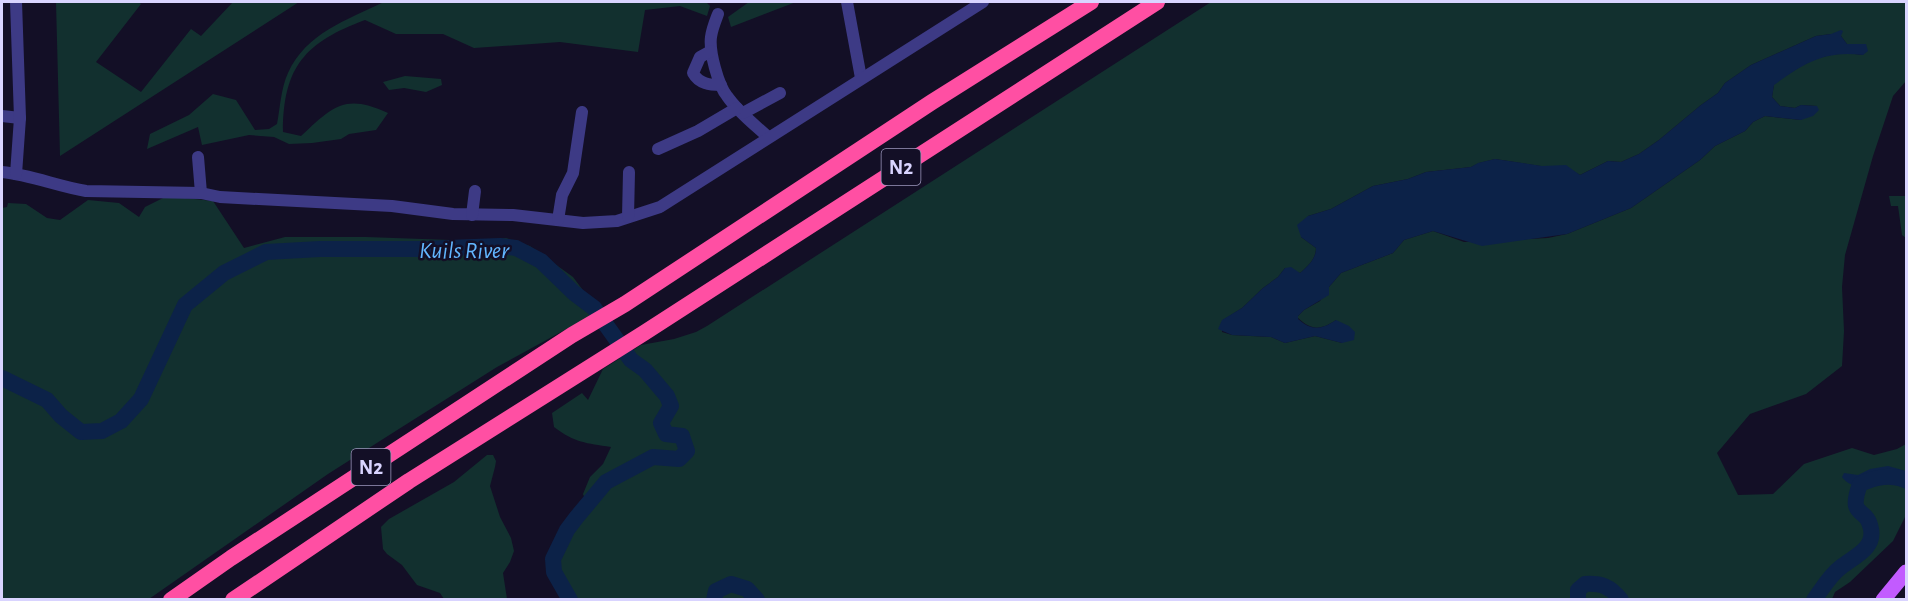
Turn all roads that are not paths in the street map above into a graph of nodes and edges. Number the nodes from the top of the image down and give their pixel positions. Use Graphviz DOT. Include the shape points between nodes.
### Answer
graph roads {
  1 [pos="16,2"];
  2 [pos="847,2"];
  3 [pos="983,2"];
  4 [pos="1091,2"];
  5 [pos="1157,2"];
  6 [pos="718,14"];
  7 [pos="711,51"];
  8 [pos="861,78"];
  9 [pos="721,85"];
  10 [pos="780,93"];
  11 [pos="740,111"];
  12 [pos="582,112"];
  13 [pos="2,116"];
  14 [pos="20,118"];
  15 [pos="768,137"];
  16 [pos="658,149"];
  17 [pos="198,157"];
  18 [pos="2,172"];
  19 [pos="629,172"];
  20 [pos="16,174"];
  21 [pos="475,191"];
  22 [pos="201,193"];
  23 [pos="472,215"];
  24 [pos="628,217"];
  25 [pos="558,220"];
  26 [pos="1906,572"];
  27 [pos="171,600"];
  28 [pos="233,600"];
  29 [pos="1883,600"];
  1 -- 14 [label="street"];
  2 -- 8 [label="street"];
  3 -- 8 [label="street"];
  4 -- 27 [label="highway, N2" via="572,335"];
  5 -- 28 [label="highway, N2" via="409,482"];
  6 -- 7 [label="street" via="710,39"];
  7 -- 9 [label="street"];
  7 -- 9 [label="street" via="700,57 693,73 704,83"];
  8 -- 15 [label="street"];
  9 -- 11 [label="street"];
  10 -- 11 [label="street"];
  11 -- 15 [label="street"];
  11 -- 16 [label="street"];
  12 -- 25 [label="street" via="573,173 562,195"];
  13 -- 14 [label="street"];
  14 -- 20 [label="street"];
  15 -- 24 [label="street" via="660,207"];
  17 -- 22 [label="street"];
  18 -- 20 [label="street"];
  19 -- 24 [label="street"];
  20 -- 22 [label="street" via="86,191"];
  21 -- 23 [label="street"];
  22 -- 23 [label="street"];
  23 -- 25 [label="street"];
  24 -- 25 [label="street" via="583,223"];
  26 -- 29 [label="main road"];
}
